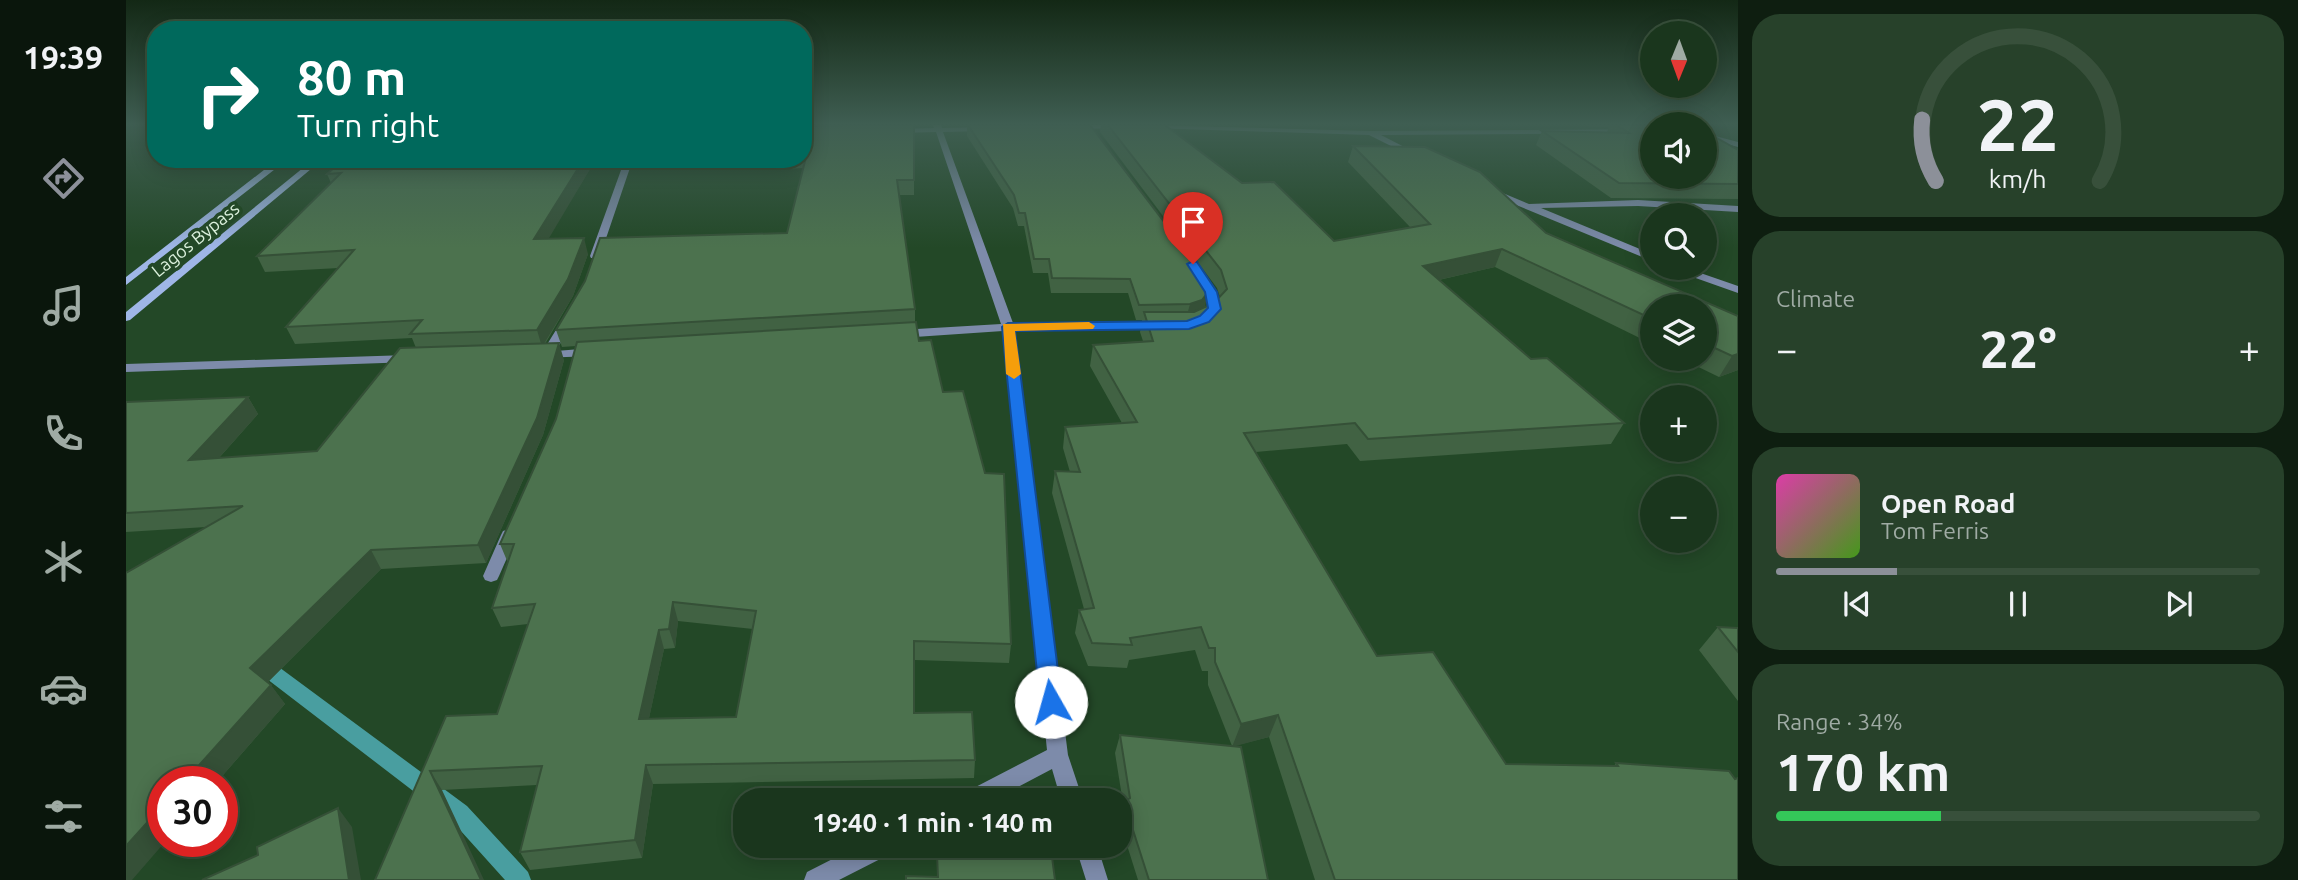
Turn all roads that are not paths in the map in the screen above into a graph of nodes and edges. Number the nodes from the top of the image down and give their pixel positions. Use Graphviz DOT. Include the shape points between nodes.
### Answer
graph roads {
  1 [pos="952,166"];
  2 [pos="272,168"];
  3 [pos="308,168"];
  4 [pos="626,168"];
  5 [pos="1489,191"];
  6 [pos="1524,207"];
  7 [pos="1738,209"];
  8 [pos="1640,253"];
  9 [pos="1193,264"];
  10 [pos="589,272"];
  11 [pos="1710,280"];
  12 [pos="126,282"];
  13 [pos="1738,290"];
  14 [pos="574,308"];
  15 [pos="126,318"];
  16 [pos="1197,322"];
  17 [pos="1175,325"];
  18 [pos="1008,327"];
  19 [pos="886,334"];
  20 [pos="602,351"];
  21 [pos="534,355"];
  22 [pos="548,355"];
  23 [pos="425,358"];
  24 [pos="126,368"];
  25 [pos="513,525"];
  26 [pos="491,576"];
  27 [pos="1058,755"];
  28 [pos="995,788"];
  29 [pos="1068,788"];
  30 [pos="858,858"];
  31 [pos="1090,858"];
  32 [pos="815,880"];
  33 [pos="1097,880"];
  1 -- 18 [label="street"];
  2 -- 12 [label="main road, Lagos Bypass"];
  3 -- 15 [label="main road, Lagos Bypass"];
  4 -- 10 [label="street"];
  5 -- 6 [label="street"];
  6 -- 7 [label="street" via="1637,204"];
  6 -- 8 [label="street"];
  9 -- 16 [label="street" via="1211,292 1214,309"];
  11 -- 13 [label="street"];
  14 -- 22 [label="street"];
  17 -- 18 [label="street"];
  18 -- 19 [label="street"];
  18 -- 27 [label="street"];
  20 -- 22 [label="street" via="573,359"];
  21 -- 22 [label="street"];
  23 -- 24 [label="street"];
  25 -- 26 [label="street"];
  27 -- 28 [label="street"];
  27 -- 29 [label="street"];
  30 -- 32 [label="street"];
  31 -- 33 [label="street"];
}
